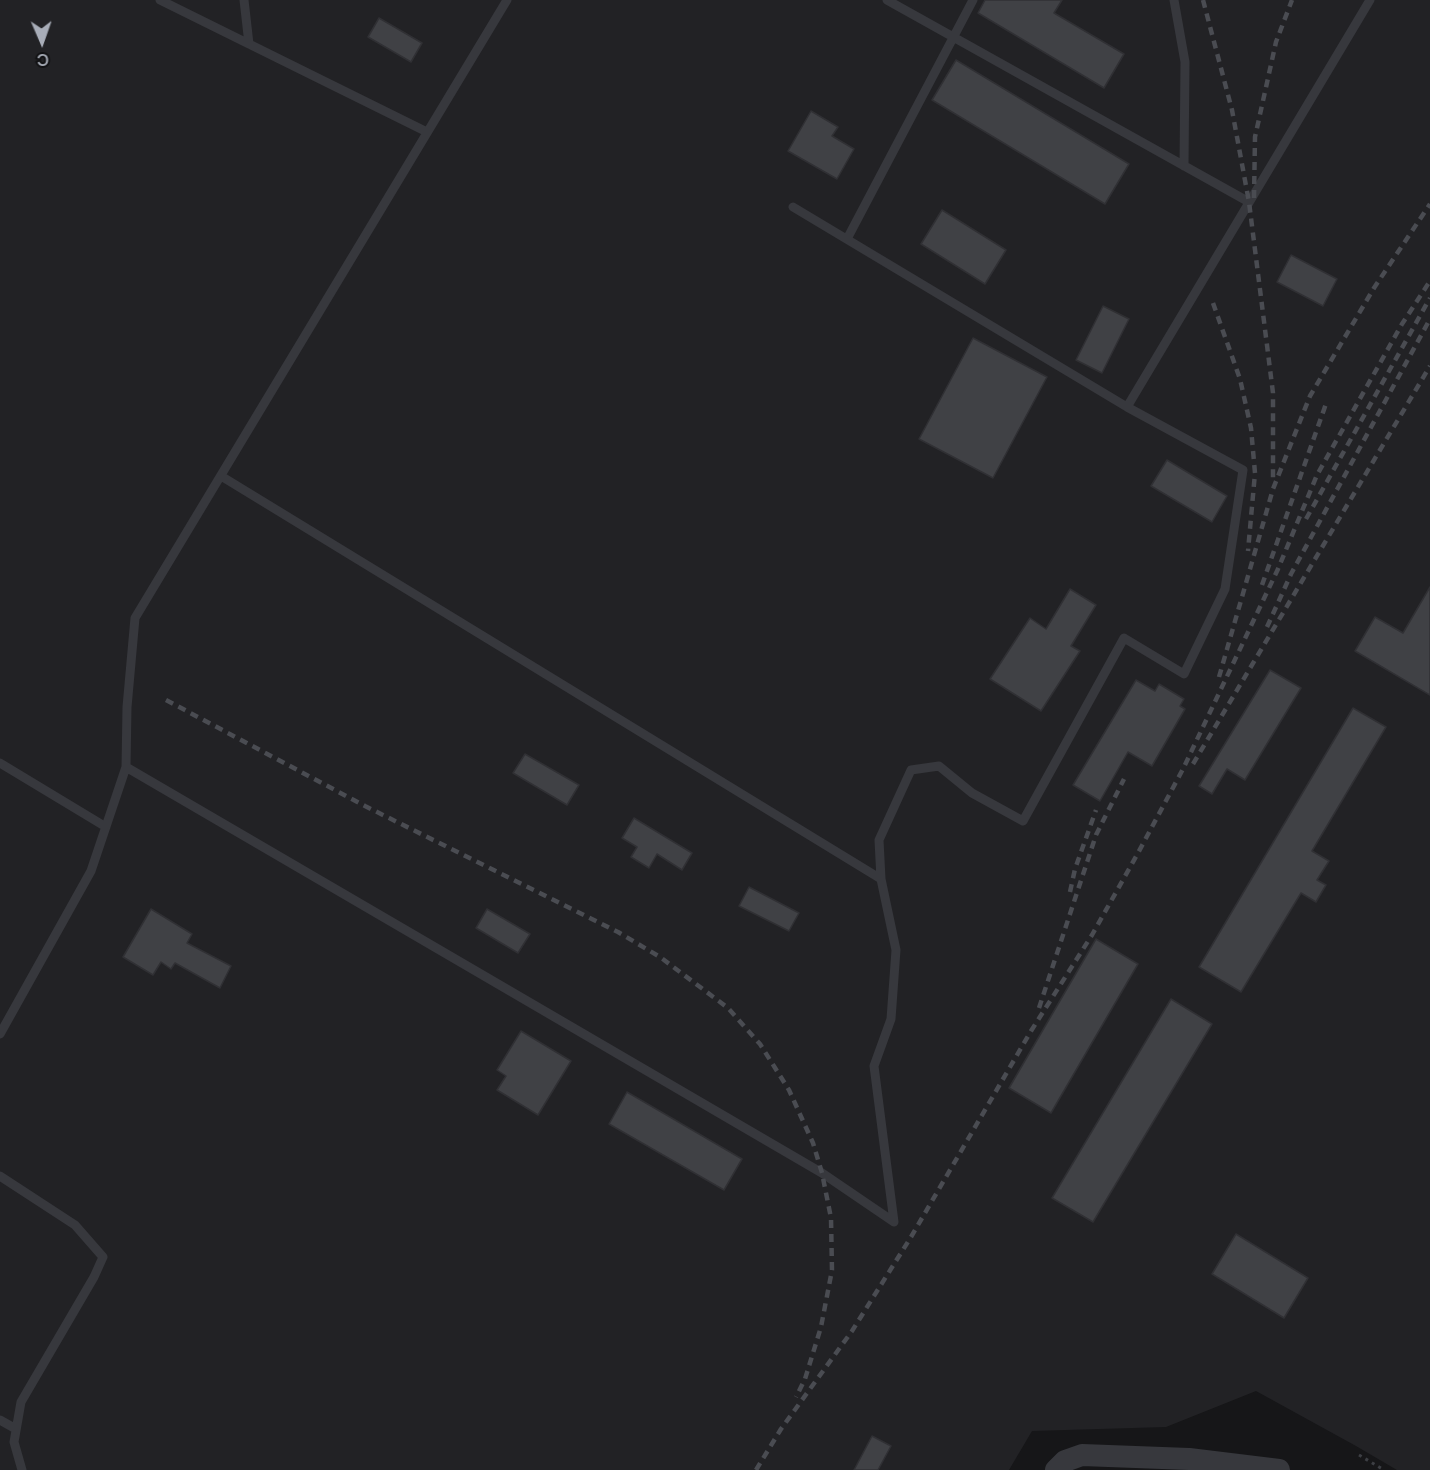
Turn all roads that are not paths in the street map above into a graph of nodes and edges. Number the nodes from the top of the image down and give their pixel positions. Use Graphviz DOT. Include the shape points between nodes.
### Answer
graph roads {
  1 [pos="160,0"];
  2 [pos="244,0"];
  3 [pos="507,0"];
  4 [pos="887,0"];
  5 [pos="973,0"];
  6 [pos="1174,0"];
  7 [pos="1370,0"];
  8 [pos="953,37"];
  9 [pos="249,44"];
  10 [pos="428,132"];
  11 [pos="1184,166"];
  12 [pos="1249,202"];
  13 [pos="793,207"];
  14 [pos="847,239"];
  15 [pos="1127,407"];
  16 [pos="221,476"];
  17 [pos="0,763"];
  18 [pos="126,767"];
  19 [pos="106,827"];
  20 [pos="881,879"];
  21 [pos="0,1034"];
  22 [pos="0,1176"];
  23 [pos="0,1420"];
  24 [pos="16,1429"];
  25 [pos="22,1470"];
  26 [pos="1056,1470"];
  27 [pos="1279,1470"];
  1 -- 9 [label="lane"];
  2 -- 9 [label="lane"];
  3 -- 10 [label="lane"];
  4 -- 8 [label="lane"];
  5 -- 8 [label="lane"];
  6 -- 11 [label="lane" via="1185,62"];
  7 -- 12 [label="lane"];
  8 -- 11 [label="lane"];
  8 -- 14 [label="lane"];
  9 -- 10 [label="lane"];
  10 -- 16 [label="lane"];
  11 -- 12 [label="lane"];
  12 -- 15 [label="lane"];
  13 -- 14 [label="lane"];
  14 -- 15 [label="lane"];
  15 -- 20 [label="lane" via="1243,470 1225,589 1190,664 1184,674 1124,638 1023,821 972,793 939,766 911,770 879,840"];
  16 -- 18 [label="lane" via="135,618"];
  16 -- 20 [label="lane"];
  17 -- 19 [label="lane"];
  18 -- 19 [label="lane"];
  18 -- 20 [label="lane" via="822,1173 894,1222 874,1066 891,1019 896,950"];
  19 -- 21 [label="lane" via="91,871"];
  22 -- 24 [label="lane" via="75,1225 103,1257 21,1402"];
  23 -- 24 [label="lane"];
  24 -- 25 [label="lane" via="14,1442"];
  26 -- 27 [label="street" via="1065,1461 1082,1455 1189,1459"];
}
